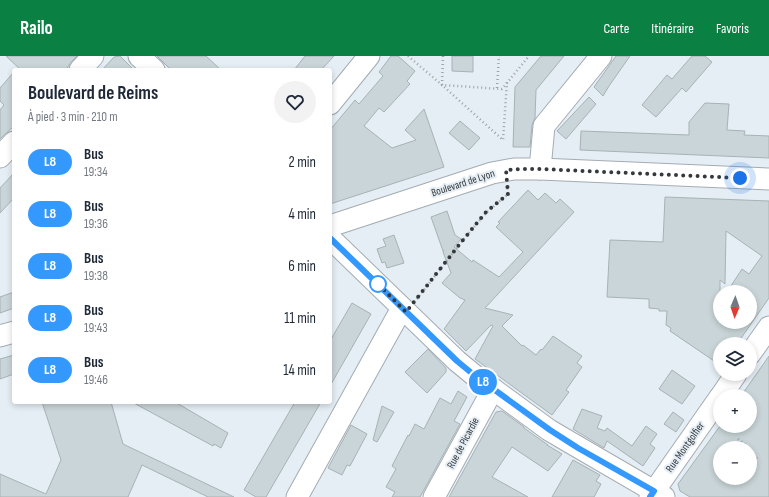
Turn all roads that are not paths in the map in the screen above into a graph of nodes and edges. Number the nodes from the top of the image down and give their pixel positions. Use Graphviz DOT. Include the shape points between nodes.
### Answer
graph roads {
  1 [pos="94,56"];
  2 [pos="369,56"];
  3 [pos="601,56"];
  4 [pos="82,68"];
  5 [pos="332,102"];
  6 [pos="12,144"];
  7 [pos="0,157"];
  8 [pos="540,169"];
  9 [pos="769,179"];
  10 [pos="332,225"];
  11 [pos="332,240"];
  12 [pos="404,310"];
  13 [pos="769,327"];
  14 [pos="12,333"];
  15 [pos="0,336"];
  16 [pos="757,344"];
  17 [pos="493,389"];
  18 [pos="713,407"];
  19 [pos="656,495"];
  20 [pos="297,497"];
  21 [pos="434,497"];
  1 -- 4 [label="street"];
  2 -- 5 [label="street"];
  3 -- 8 [label="street" via="544,126"];
  6 -- 7 [label="street"];
  8 -- 9 [label="street, Boulevard de Lyon"];
  8 -- 10 [label="street, Boulevard de Lyon" via="492,173"];
  11 -- 12 [label="street"];
  12 -- 17 [label="street" via="457,361"];
  12 -- 20 [label="street"];
  13 -- 16 [label="street"];
  14 -- 15 [label="street"];
  17 -- 19 [label="street" via="559,436"];
  17 -- 21 [label="street, Rue de Picardie"];
  18 -- 19 [label="street, Rue Montgolfier"];
}
